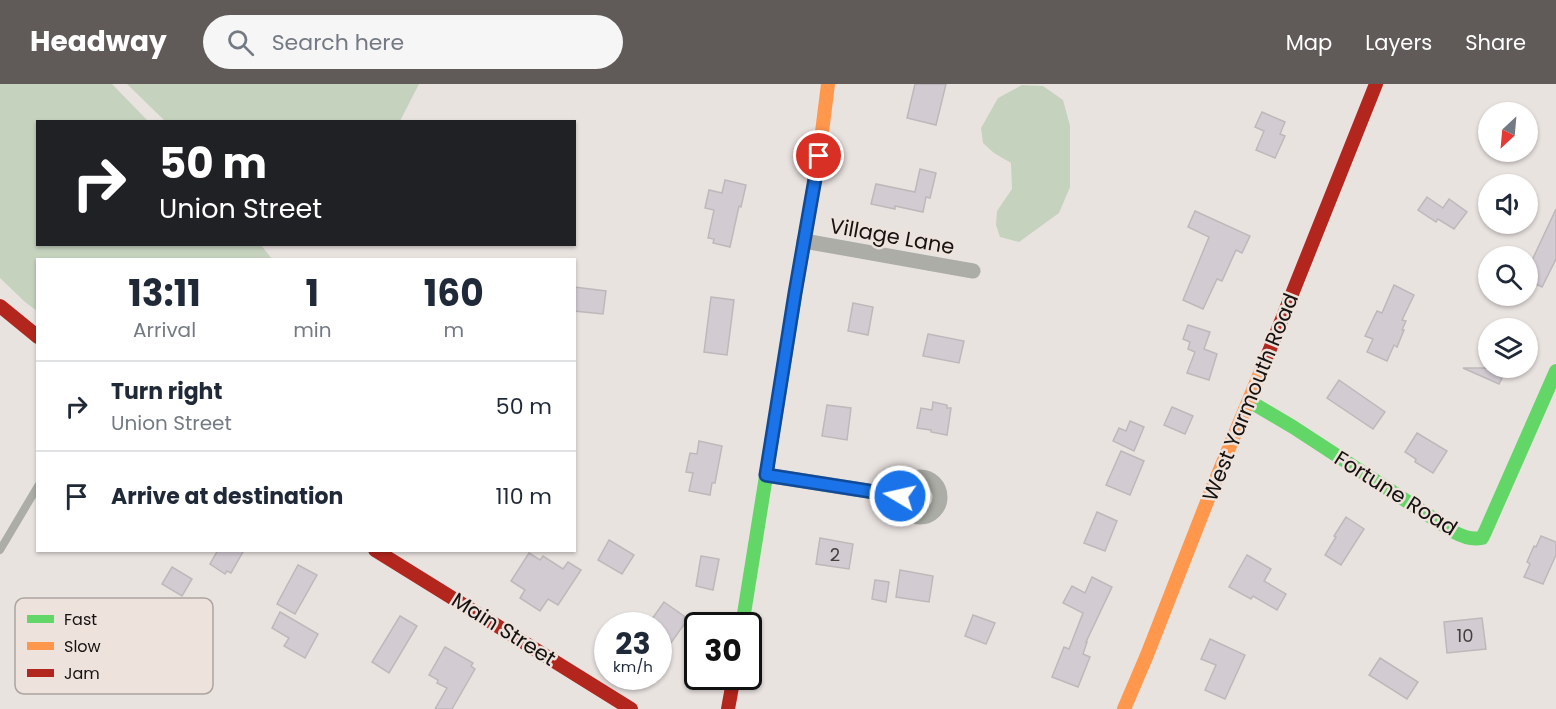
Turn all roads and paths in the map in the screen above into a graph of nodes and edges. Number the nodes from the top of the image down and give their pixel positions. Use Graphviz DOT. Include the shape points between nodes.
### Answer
graph roads {
  1 [pos="828,84"];
  2 [pos="1376,84"];
  3 [pos="804,241"];
  4 [pos="973,271"];
  5 [pos="0,306"];
  6 [pos="36,335"];
  7 [pos="1556,371"];
  8 [pos="1249,401"];
  9 [pos="766,475"];
  10 [pos="36,489"];
  11 [pos="900,496"];
  12 [pos="0,550"];
  13 [pos="378,552"];
  14 [pos="744,612"];
  15 [pos="731,690"];
  16 [pos="631,709"];
  17 [pos="728,709"];
  18 [pos="1124,709"];
  1 -- 3 [label="main road"];
  2 -- 8 [label="main road, West Yarmouth Road"];
  3 -- 4 [label="street, Village Lane"];
  3 -- 9 [label="main road"];
  5 -- 6 [label="main road"];
  7 -- 8 [label="main road, Fortune Road" via="1485,532 1476,540 1454,532"];
  8 -- 18 [label="main road, West Yarmouth Road"];
  9 -- 11 [label="street"];
  9 -- 14 [label="main road"];
  10 -- 12 [label="lane"];
  13 -- 16 [label="main road, Main Street"];
  15 -- 17 [label="main road"];
}
